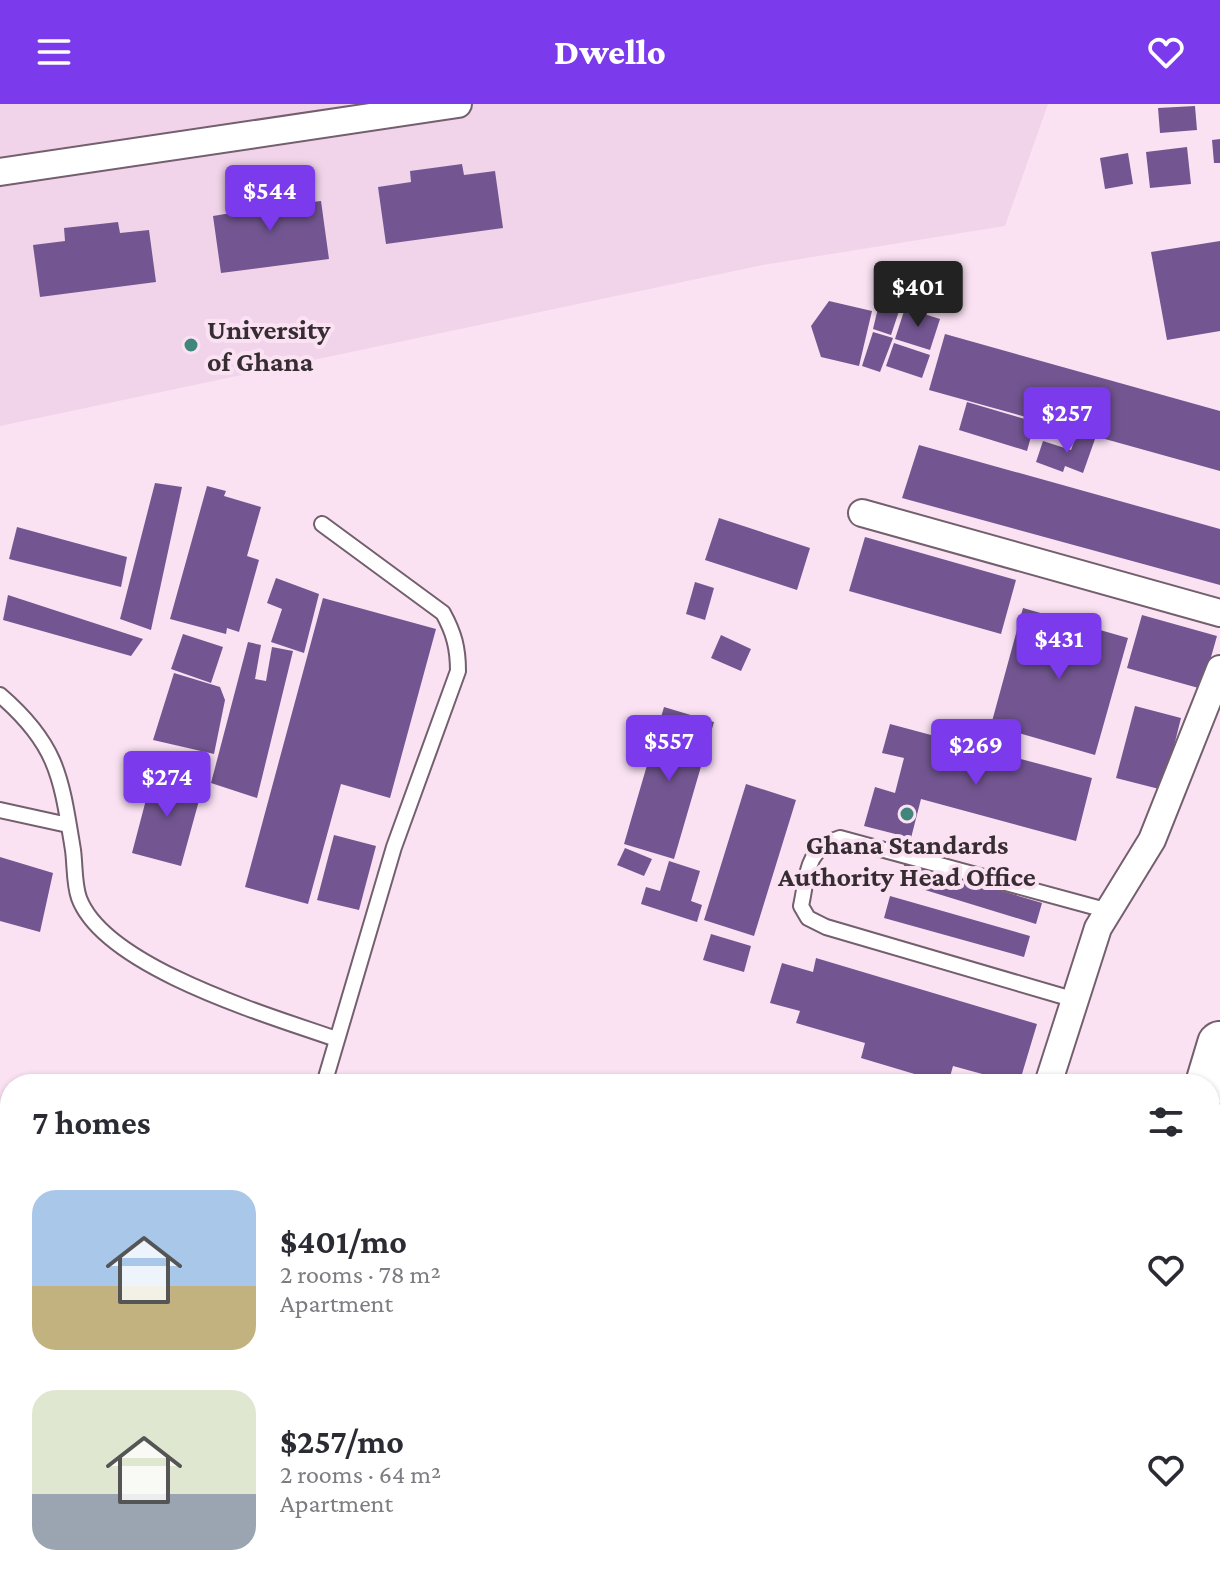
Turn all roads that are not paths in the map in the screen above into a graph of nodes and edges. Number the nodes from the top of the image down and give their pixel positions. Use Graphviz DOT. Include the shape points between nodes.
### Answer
graph roads {
  1 [pos="458,104"];
  2 [pos="0,172"];
  3 [pos="862,513"];
  4 [pos="322,524"];
  5 [pos="1220,613"];
  6 [pos="1220,669"];
  7 [pos="0,695"];
  8 [pos="0,810"];
  9 [pos="68,825"];
  10 [pos="1109,911"];
  11 [pos="1072,999"];
  12 [pos="336,1039"];
  13 [pos="1220,1044"];
  14 [pos="327,1074"];
  15 [pos="1051,1074"];
  16 [pos="1211,1074"];
  1 -- 2 [label="street"];
  3 -- 5 [label="street"];
  4 -- 12 [label="lane" via="443,613 458,652 458,671 394,847"];
  6 -- 10 [label="street" via="1152,840"];
  7 -- 9 [label="lane" via="49,748"];
  8 -- 9 [label="lane"];
  9 -- 12 [label="lane" via="79,898 91,918 118,942 167,976"];
  10 -- 11 [label="street"];
  10 -- 11 [label="lane" via="840,838 822,843 812,856 801,906 808,918"];
  11 -- 15 [label="street"];
  12 -- 14 [label="lane"];
  13 -- 16 [label="highway"];
}
